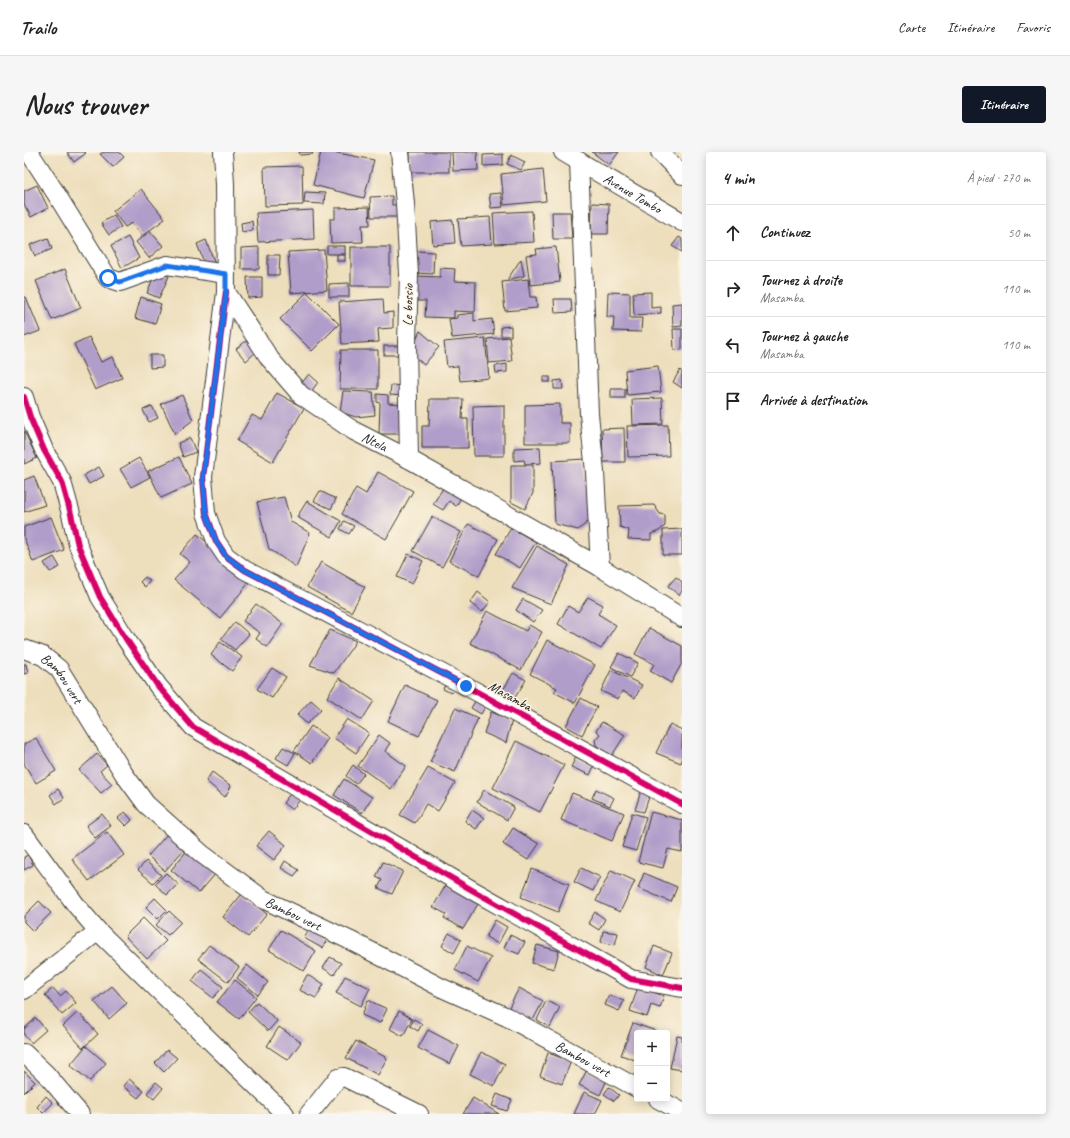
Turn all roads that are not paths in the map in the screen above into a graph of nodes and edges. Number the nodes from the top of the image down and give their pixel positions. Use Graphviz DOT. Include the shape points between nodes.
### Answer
graph roads {
  1 [pos="29,152"];
  2 [pos="223,152"];
  3 [pos="400,152"];
  4 [pos="563,152"];
  5 [pos="660,152"];
  6 [pos="579,161"];
  7 [pos="682,175"];
  8 [pos="682,222"];
  9 [pos="226,274"];
  10 [pos="226,292"];
  11 [pos="24,397"];
  12 [pos="409,459"];
  13 [pos="600,567"];
  14 [pos="682,618"];
  15 [pos="24,649"];
  16 [pos="682,804"];
  17 [pos="26,843"];
  18 [pos="98,931"];
  19 [pos="682,988"];
  20 [pos="24,990"];
  21 [pos="24,1053"];
  22 [pos="634,1086"];
  23 [pos="664,1102"];
  24 [pos="682,1112"];
  25 [pos="80,1114"];
  26 [pos="285,1114"];
  27 [pos="309,1114"];
  28 [pos="419,1114"];
  1 -- 9 [label="street" via="108,278 120,282 167,265"];
  2 -- 9 [label="street"];
  3 -- 12 [label="street, Le bossio" via="409,274"];
  4 -- 6 [label="street, Avenue Tombo"];
  5 -- 7 [label="street"];
  6 -- 8 [label="street, Avenue Tombo"];
  6 -- 13 [label="street" via="589,414"];
  9 -- 10 [label="street"];
  10 -- 12 [label="street, Ntela" via="270,359 301,395 354,431"];
  10 -- 16 [label="street, Masamba" via="203,477 206,513 216,541 226,556 245,570 466,686"];
  11 -- 19 [label="street" via="44,450 62,482 78,545 100,597 158,686 193,727 631,980"];
  12 -- 13 [label="street, Ntela"];
  13 -- 14 [label="street, Ntela"];
  15 -- 22 [label="street, Bambou vert" via="43,656 59,669 124,774 146,804 202,854 263,898 442,988 507,1017"];
  17 -- 18 [label="street"];
  18 -- 20 [label="street"];
  18 -- 26 [label="street"];
  21 -- 25 [label="street" via="46,1074"];
  23 -- 24 [label="street"];
  27 -- 28 [label="street" via="338,1078 344,1077"];
}
